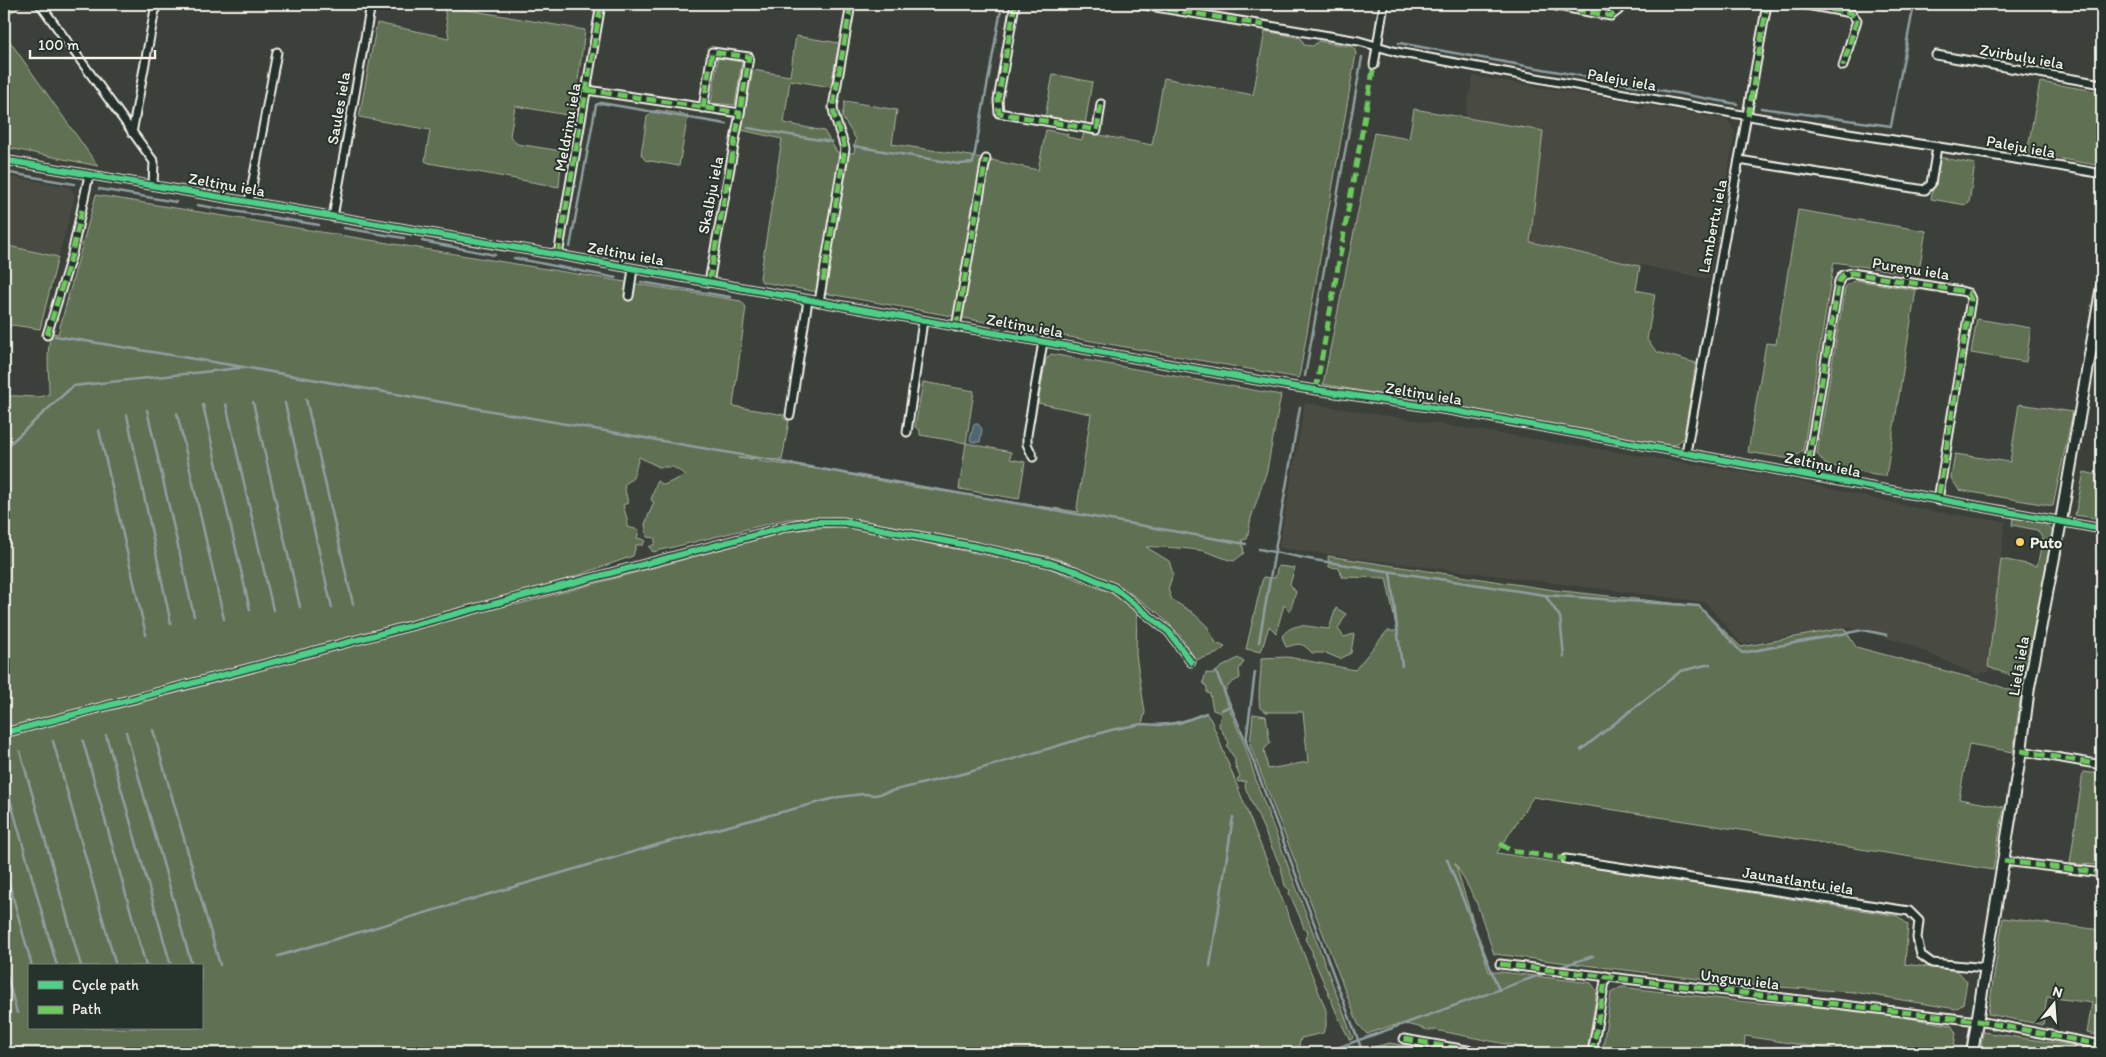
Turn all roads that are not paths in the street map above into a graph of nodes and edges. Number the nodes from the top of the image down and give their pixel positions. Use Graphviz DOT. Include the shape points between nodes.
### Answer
graph roads {
  1 [pos="40,4"];
  2 [pos="156,4"];
  3 [pos="371,4"];
  4 [pos="601,4"];
  5 [pos="852,4"];
  6 [pos="1015,4"];
  7 [pos="1138,4"];
  8 [pos="1384,4"];
  9 [pos="1546,4"];
  10 [pos="1621,4"];
  11 [pos="1767,4"];
  12 [pos="1801,4"];
  13 [pos="1377,46"];
  14 [pos="277,52"];
  15 [pos="1936,56"];
  16 [pos="1374,65"];
  17 [pos="1843,66"];
  18 [pos="2102,84"];
  19 [pos="587,90"];
  20 [pos="1101,104"];
  21 [pos="703,108"];
  22 [pos="740,113"];
  23 [pos="1748,116"];
  24 [pos="132,133"];
  25 [pos="1937,147"];
  26 [pos="986,159"];
  27 [pos="4,160"];
  28 [pos="1739,160"];
  29 [pos="2102,174"];
  30 [pos="89,175"];
  31 [pos="153,185"];
  32 [pos="249,202"];
  33 [pos="333,217"];
  34 [pos="558,255"];
  35 [pos="633,268"];
  36 [pos="709,282"];
  37 [pos="2102,286"];
  38 [pos="629,296"];
  39 [pos="808,300"];
  40 [pos="819,302"];
  41 [pos="922,321"];
  42 [pos="956,327"];
  43 [pos="47,334"];
  44 [pos="1042,342"];
  45 [pos="2097,348"];
  46 [pos="790,415"];
  47 [pos="907,432"];
  48 [pos="1686,453"];
  49 [pos="1033,457"];
  50 [pos="1806,475"];
  51 [pos="1938,500"];
  52 [pos="2061,521"];
  53 [pos="2102,529"];
  54 [pos="1191,662"];
  55 [pos="4,734"];
  56 [pos="2021,750"];
  57 [pos="2102,765"];
  58 [pos="1566,859"];
  59 [pos="2004,861"];
  60 [pos="2102,873"];
  61 [pos="1500,964"];
  62 [pos="1986,968"];
  63 [pos="1606,976"];
  64 [pos="1978,1021"];
  65 [pos="1404,1039"];
  66 [pos="2102,1046"];
  67 [pos="1484,1053"];
  68 [pos="1592,1053"];
  69 [pos="1972,1053"];
  1 -- 24 [label="street"];
  2 -- 24 [label="street"];
  3 -- 33 [label="street, Saules iela"];
  4 -- 19 [label="street, Meldriņu iela"];
  5 -- 40 [label="street" via="833,107 845,149"];
  6 -- 20 [label="street" via="998,100 1000,113 1097,130"];
  7 -- 13 [label="street, Paleju iela"];
  8 -- 13 [label="street"];
  9 -- 10 [label="street" via="1611,16"];
  11 -- 23 [label="street, Lambertu iela"];
  12 -- 17 [label="street" via="1851,13 1857,20"];
  13 -- 16 [label="street"];
  13 -- 23 [label="street, Paleju iela"];
  14 -- 32 [label="street"];
  15 -- 18 [label="street, Zvirbuļu iela"];
  19 -- 21 [label="street"];
  19 -- 34 [label="street, Meldriņu iela"];
  21 -- 22 [label="street"];
  21 -- 22 [label="street, Skalbju iela" via="712,52 749,57"];
  22 -- 36 [label="street, Skalbju iela"];
  23 -- 25 [label="street, Paleju iela"];
  23 -- 28 [label="street, Lambertu iela"];
  24 -- 31 [label="street" via="154,162"];
  25 -- 28 [label="street" via="1931,184 1925,190"];
  25 -- 29 [label="street, Paleju iela"];
  26 -- 42 [label="street"];
  27 -- 30 [label="street, Zeltiņu iela"];
  28 -- 48 [label="street, Lambertu iela"];
  30 -- 31 [label="street, Zeltiņu iela"];
  30 -- 43 [label="street" via="72,254"];
  31 -- 32 [label="street, Zeltiņu iela"];
  32 -- 33 [label="street, Zeltiņu iela"];
  33 -- 34 [label="street, Zeltiņu iela"];
  34 -- 35 [label="street, Zeltiņu iela"];
  35 -- 36 [label="street, Zeltiņu iela"];
  35 -- 38 [label="street"];
  36 -- 39 [label="street, Zeltiņu iela"];
  37 -- 45 [label="street, Lielā iela"];
  39 -- 40 [label="street, Zeltiņu iela"];
  39 -- 46 [label="street"];
  40 -- 41 [label="street, Zeltiņu iela"];
  41 -- 42 [label="street, Zeltiņu iela"];
  41 -- 47 [label="street"];
  42 -- 44 [label="street, Zeltiņu iela"];
  44 -- 48 [label="street, Zeltiņu iela"];
  44 -- 49 [label="street" via="1027,435"];
  45 -- 52 [label="street, Lielā iela"];
  48 -- 50 [label="street, Zeltiņu iela"];
  50 -- 51 [label="street, Zeltiņu iela"];
  50 -- 51 [label="street, Pureņu iela" via="1839,281 1843,275 1852,273 1961,291 1971,299"];
  51 -- 52 [label="street, Zeltiņu iela"];
  52 -- 53 [label="street"];
  52 -- 56 [label="street, Lielā iela" via="2029,687"];
  54 -- 55 [label="street" via="1170,632 1114,588 1075,570 977,547 842,522 814,522"];
  56 -- 57 [label="street"];
  56 -- 59 [label="street, Lielā iela"];
  58 -- 62 [label="street, Jaunatlantu iela" via="1910,911 1920,921 1917,938 1921,955 1932,963"];
  59 -- 60 [label="street"];
  59 -- 62 [label="street, Lielā iela"];
  61 -- 63 [label="street, Unguru iela"];
  62 -- 64 [label="street, Lielā iela"];
  63 -- 64 [label="street, Unguru iela"];
  63 -- 68 [label="street"];
  64 -- 66 [label="street, Unguru iela"];
  64 -- 69 [label="street, Lielā iela"];
  65 -- 67 [label="street"];
}
